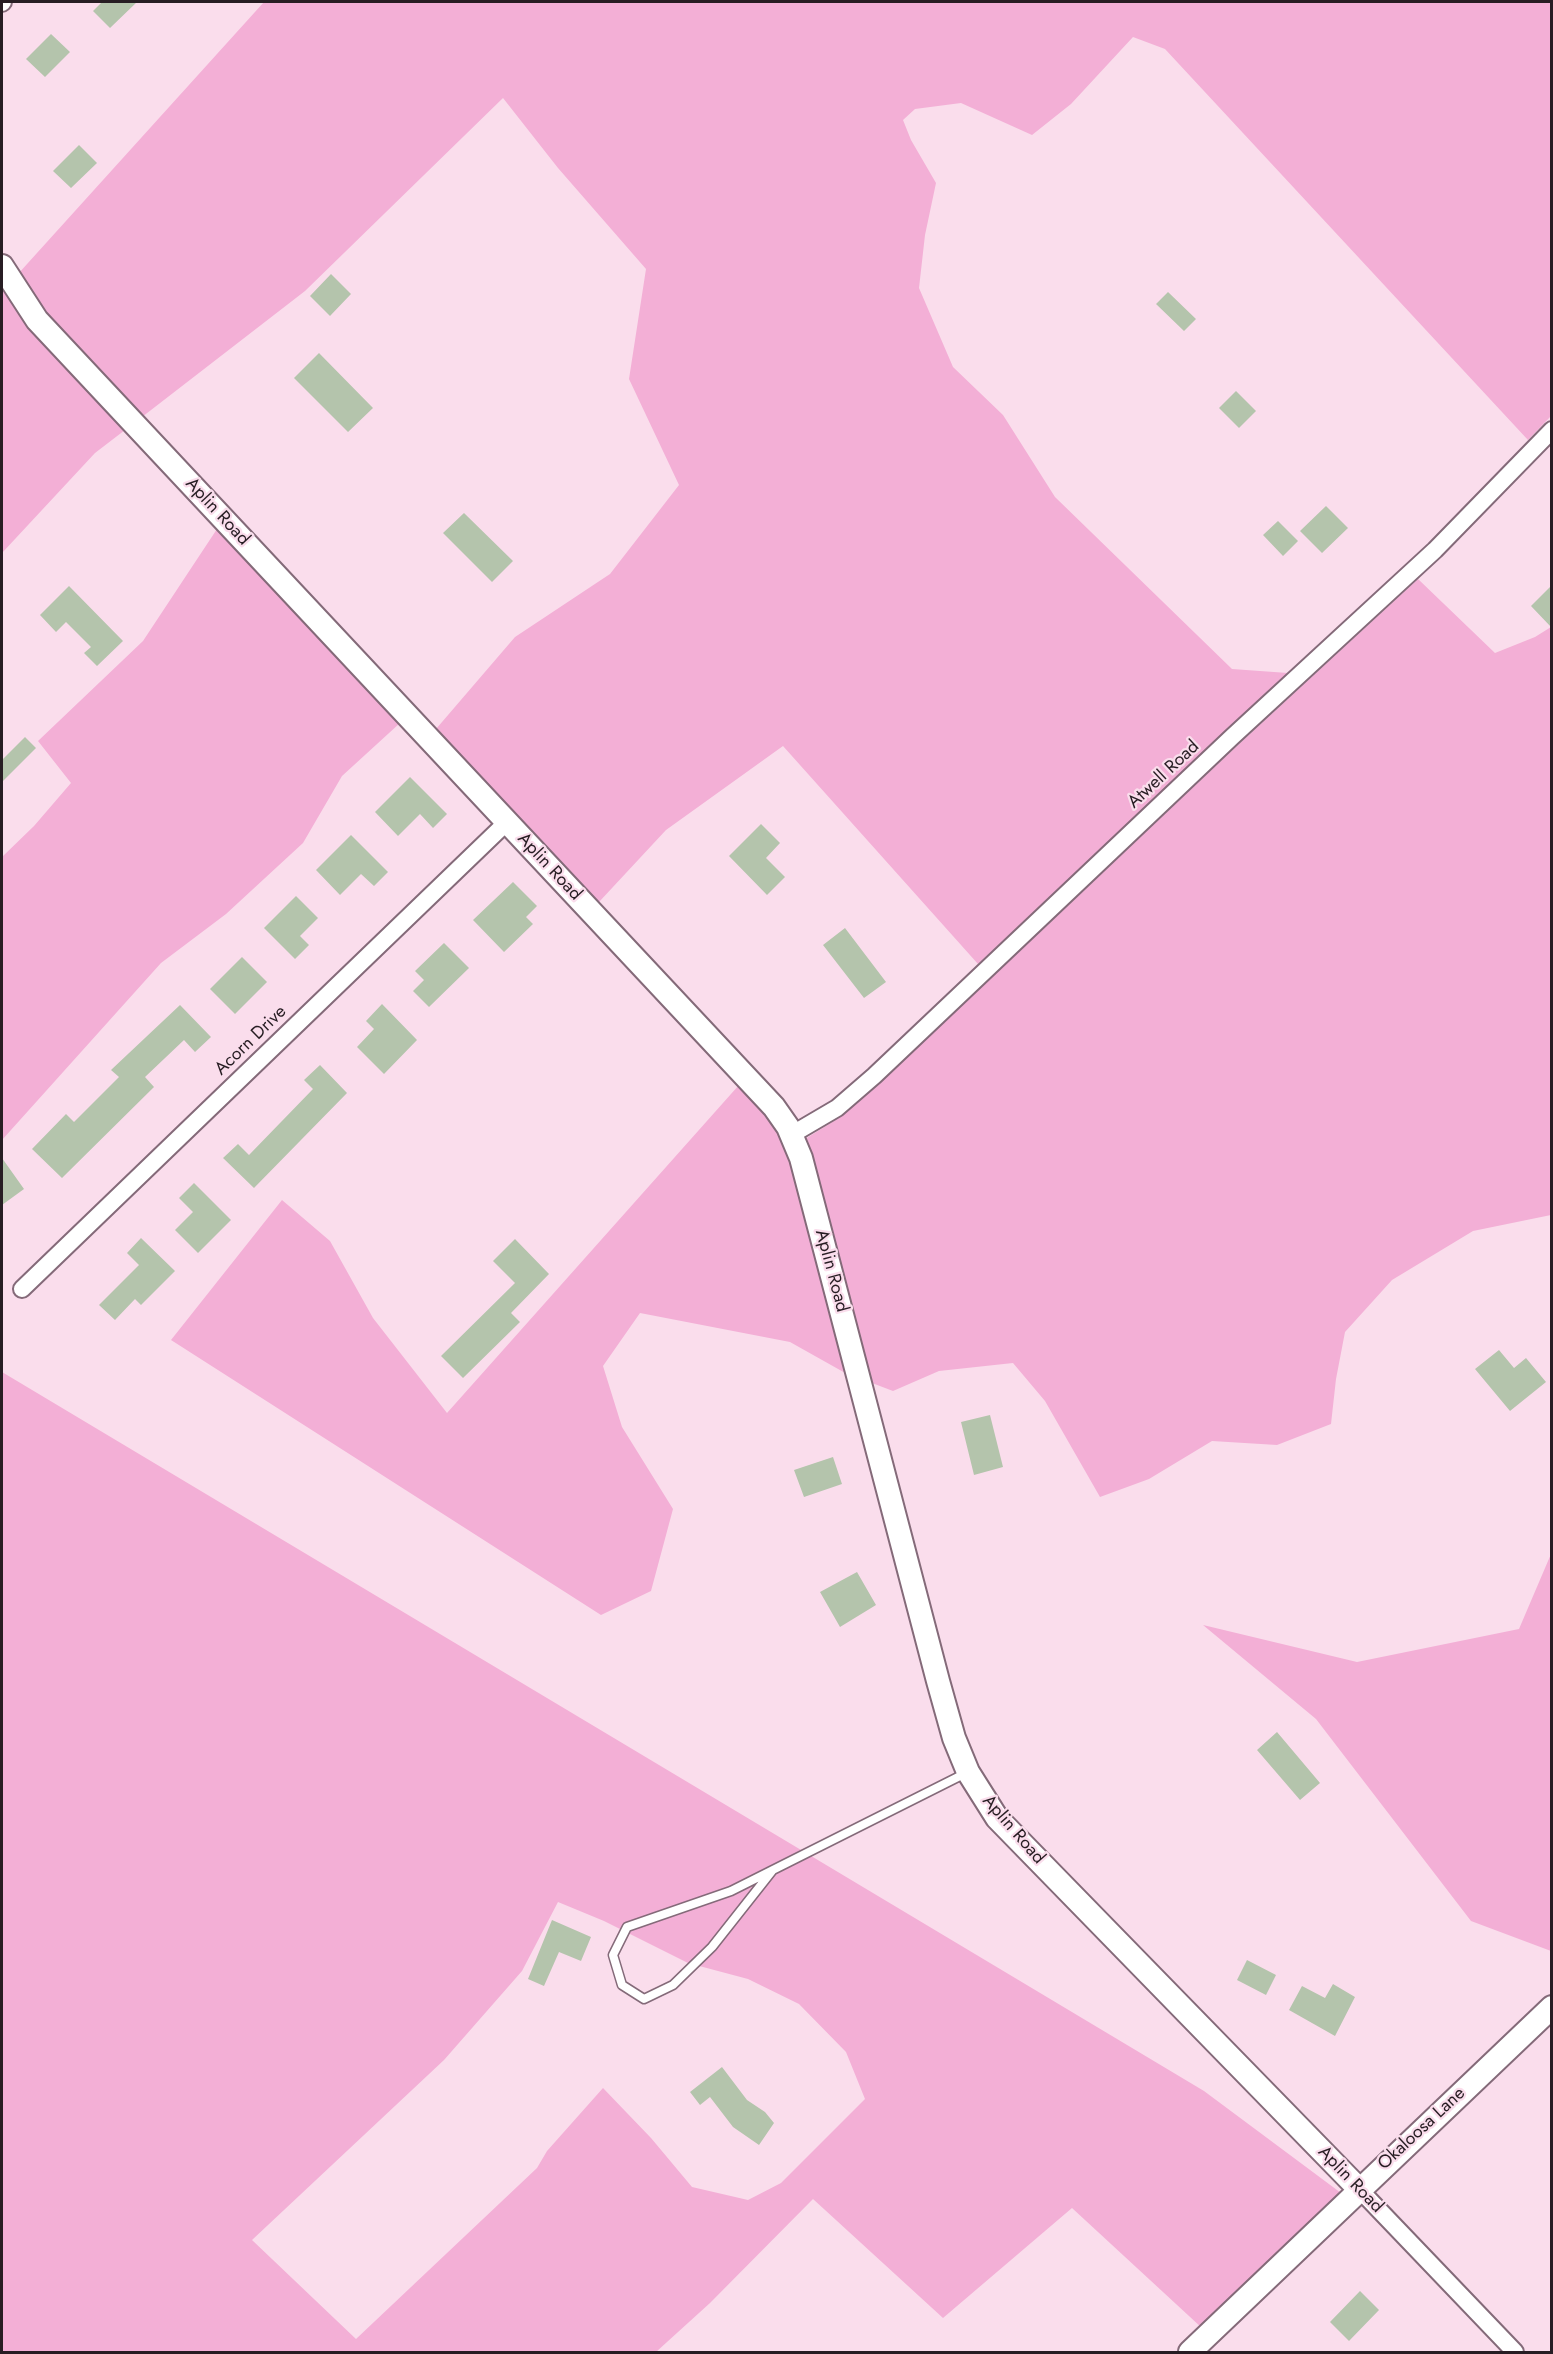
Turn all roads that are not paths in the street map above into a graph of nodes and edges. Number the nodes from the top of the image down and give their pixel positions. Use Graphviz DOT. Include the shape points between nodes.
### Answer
graph roads {
  1 [pos="2,266"];
  2 [pos="1551,430"];
  3 [pos="507,822"];
  4 [pos="792,1135"];
  5 [pos="22,1289"];
  6 [pos="968,1772"];
  7 [pos="772,1871"];
  8 [pos="1551,2007"];
  9 [pos="1359,2189"];
  10 [pos="1190,2352"];
  11 [pos="1515,2352"];
  1 -- 3 [label="street, Aplin Road" via="37,320"];
  2 -- 4 [label="street, Atwell Road" via="1435,550 874,1076 837,1108"];
  3 -- 4 [label="street, Aplin Road" via="774,1107"];
  3 -- 5 [label="street, Acorn Drive"];
  4 -- 6 [label="street, Aplin Road" via="954,1738"];
  6 -- 7 [label="lane"];
  6 -- 9 [label="street, Aplin Road" via="998,1818"];
  7 -- 7 [label="lane" via="731,1891 627,1927 613,1955 622,1985 644,1999 674,1985 712,1947"];
  8 -- 9 [label="street, Okaloosa Lane"];
  9 -- 10 [label="street, Okaloosa Lane"];
  9 -- 11 [label="street, Aplin Road"];
}
